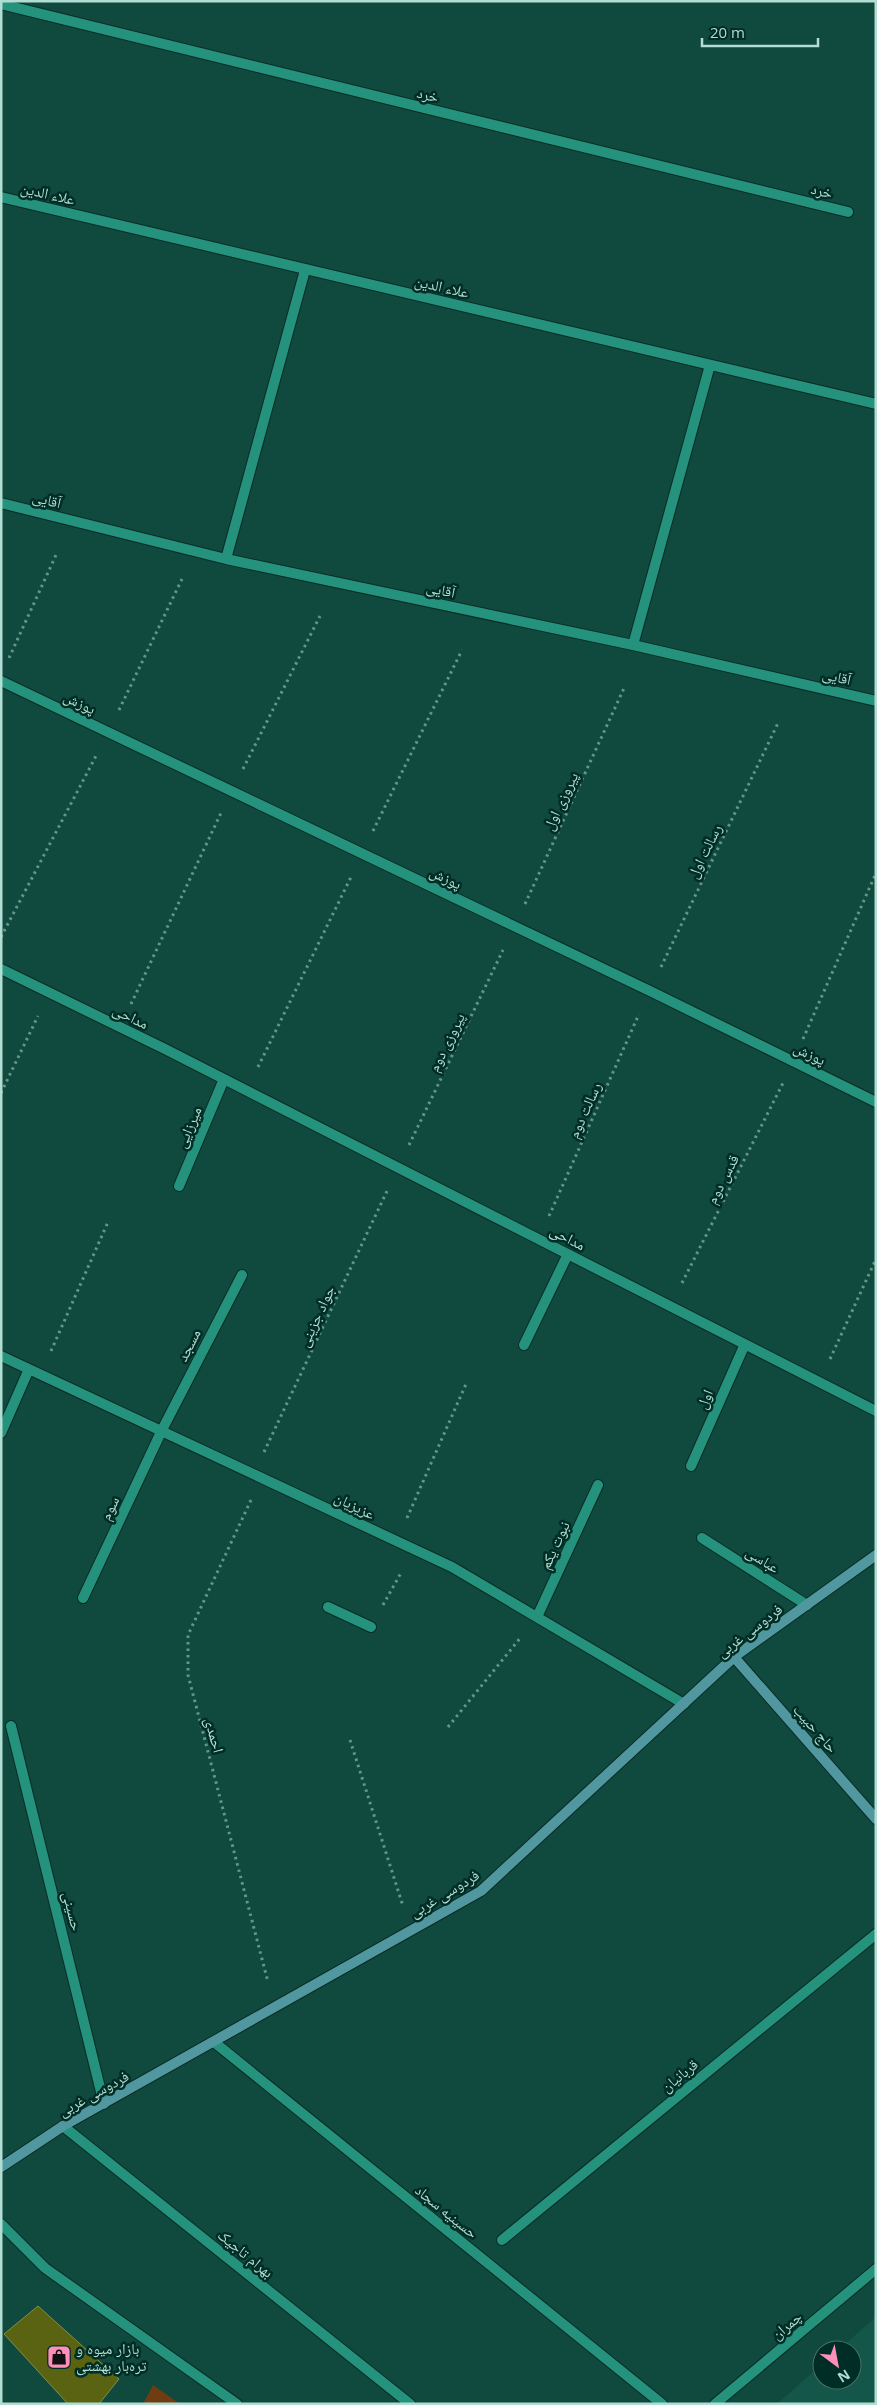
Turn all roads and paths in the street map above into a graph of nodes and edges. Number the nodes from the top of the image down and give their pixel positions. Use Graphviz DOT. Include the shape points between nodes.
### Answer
graph roads {
  1 [pos="1,4"];
  2 [pos="1,197"];
  3 [pos="848,212"];
  4 [pos="305,270"];
  5 [pos="710,365"];
  6 [pos="876,404"];
  7 [pos="1,503"];
  8 [pos="56,555"];
  9 [pos="226,559"];
  10 [pos="182,579"];
  11 [pos="320,616"];
  12 [pos="634,645"];
  13 [pos="462,650"];
  14 [pos="5,666"];
  15 [pos="1,681"];
  16 [pos="625,686"];
  17 [pos="876,701"];
  18 [pos="779,721"];
  19 [pos="108,732"];
  20 [pos="232,791"];
  21 [pos="362,853"];
  22 [pos="876,872"];
  23 [pos="515,926"];
  24 [pos="1,937"];
  25 [pos="1,969"];
  26 [pos="650,991"];
  27 [pos="50,993"];
  28 [pos="120,1027"];
  29 [pos="794,1061"];
  30 [pos="224,1079"];
  31 [pos="247,1090"];
  32 [pos="1,1093"];
  33 [pos="876,1102"];
  34 [pos="398,1168"];
  35 [pos="179,1186"];
  36 [pos="108,1222"];
  37 [pos="538,1239"];
  38 [pos="568,1254"];
  39 [pos="876,1259"];
  40 [pos="242,1275"];
  41 [pos="670,1306"];
  42 [pos="745,1344"];
  43 [pos="524,1345"];
  44 [pos="1,1356"];
  45 [pos="29,1369"];
  46 [pos="41,1374"];
  47 [pos="819,1382"];
  48 [pos="466,1384"];
  49 [pos="876,1411"];
  50 [pos="162,1430"];
  51 [pos="1,1433"];
  52 [pos="691,1466"];
  53 [pos="258,1475"];
  54 [pos="598,1485"];
  55 [pos="702,1538"];
  56 [pos="397,1541"];
  57 [pos="414,1549"];
  58 [pos="876,1555"];
  59 [pos="84,1598"];
  60 [pos="807,1605"];
  61 [pos="328,1607"];
  62 [pos="538,1618"];
  63 [pos="371,1627"];
  64 [pos="734,1657"];
  65 [pos="684,1704"];
  66 [pos="11,1726"];
  67 [pos="448,1727"];
  68 [pos="350,1740"];
  69 [pos="876,1819"];
  70 [pos="410,1931"];
  71 [pos="876,1934"];
  72 [pos="275,2007"];
  73 [pos="214,2042"];
  74 [pos="104,2104"];
  75 [pos="63,2126"];
  76 [pos="1,2167"];
  77 [pos="1,2224"];
  78 [pos="502,2240"];
  79 [pos="876,2269"];
  80 [pos="237,2404"];
  81 [pos="410,2404"];
  82 [pos="662,2404"];
  83 [pos="714,2404"];
  1 -- 3 [label="street, خرد"];
  2 -- 4 [label="street, علاء الدین"];
  4 -- 5 [label="street, علاء الدین"];
  4 -- 9 [label="street"];
  5 -- 6 [label="street, علاء الدین"];
  5 -- 12 [label="street"];
  7 -- 9 [label="street, آقایی"];
  8 -- 14 [label="path"];
  9 -- 12 [label="street, آقایی"];
  10 -- 19 [label="path"];
  11 -- 20 [label="path"];
  12 -- 17 [label="street, آقایی"];
  13 -- 21 [label="path"];
  15 -- 19 [label="street, پوزش"];
  16 -- 23 [label="path, پیروزی اول"];
  18 -- 26 [label="path, رسالت اول"];
  19 -- 20 [label="street, پوزش"];
  19 -- 24 [label="path"];
  20 -- 21 [label="street, پوزش"];
  20 -- 28 [label="path"];
  21 -- 23 [label="street, پوزش"];
  21 -- 31 [label="path"];
  22 -- 29 [label="path, قدس دوم"];
  23 -- 26 [label="street, پوزش"];
  23 -- 34 [label="path, پیروزی دوم"];
  25 -- 27 [label="street, مداحی"];
  26 -- 29 [label="street, پوزش"];
  26 -- 37 [label="path, رسالت دوم"];
  27 -- 28 [label="street, مداحی"];
  27 -- 32 [label="path"];
  28 -- 30 [label="street, مداحی"];
  29 -- 33 [label="street, پوزش"];
  29 -- 41 [label="path, قدس دوم"];
  30 -- 31 [label="street, مداحی"];
  30 -- 35 [label="street, میرزایی"];
  31 -- 34 [label="street, مداحی"];
  34 -- 37 [label="street, مداحی"];
  34 -- 53 [label="path, جواد جزینی"];
  36 -- 46 [label="path"];
  37 -- 38 [label="street, مداحی"];
  38 -- 41 [label="street, مداحی"];
  38 -- 43 [label="street"];
  39 -- 47 [label="path"];
  40 -- 50 [label="street, مسجد"];
  41 -- 42 [label="street, مداحی"];
  42 -- 47 [label="street, مداحی"];
  42 -- 52 [label="street, اول"];
  44 -- 45 [label="street, عزیزیان"];
  45 -- 46 [label="street, عزیزیان"];
  45 -- 51 [label="street"];
  46 -- 50 [label="street, عزیزیان"];
  47 -- 49 [label="street, مداحی"];
  48 -- 56 [label="path"];
  50 -- 53 [label="street, عزیزیان"];
  50 -- 59 [label="street, سوم"];
  53 -- 56 [label="street, عزیزیان"];
  53 -- 72 [label="path, احمدی" via="188,1635 188,1675"];
  54 -- 62 [label="street, نبوت یکم"];
  55 -- 60 [label="street, عباسی"];
  56 -- 57 [label="street, عزیزیان"];
  57 -- 62 [label="street, عزیزیان" via="452,1567"];
  57 -- 63 [label="path"];
  58 -- 60 [label="street, فردوسی غربی"];
  60 -- 64 [label="street, فردوسی غربی"];
  61 -- 63 [label="street"];
  62 -- 65 [label="street, عزیزیان"];
  62 -- 67 [label="path"];
  64 -- 65 [label="street, فردوسی غربی"];
  64 -- 69 [label="street, حاج حبیب"];
  65 -- 70 [label="street, فردوسی غربی" via="481,1892"];
  66 -- 74 [label="street, حسینی"];
  68 -- 70 [label="path"];
  70 -- 72 [label="street, فردوسی غربی"];
  71 -- 78 [label="street, قربانیان"];
  72 -- 73 [label="street, فردوسی غربی"];
  73 -- 74 [label="street, فردوسی غربی"];
  73 -- 82 [label="street, حسینیه سجاد"];
  74 -- 75 [label="street, فردوسی غربی"];
  75 -- 76 [label="street, فردوسی غربی"];
  75 -- 81 [label="street, بهرام تاجیک"];
  77 -- 80 [label="street" via="45,2268"];
  79 -- 83 [label="street, چمران"];
}
